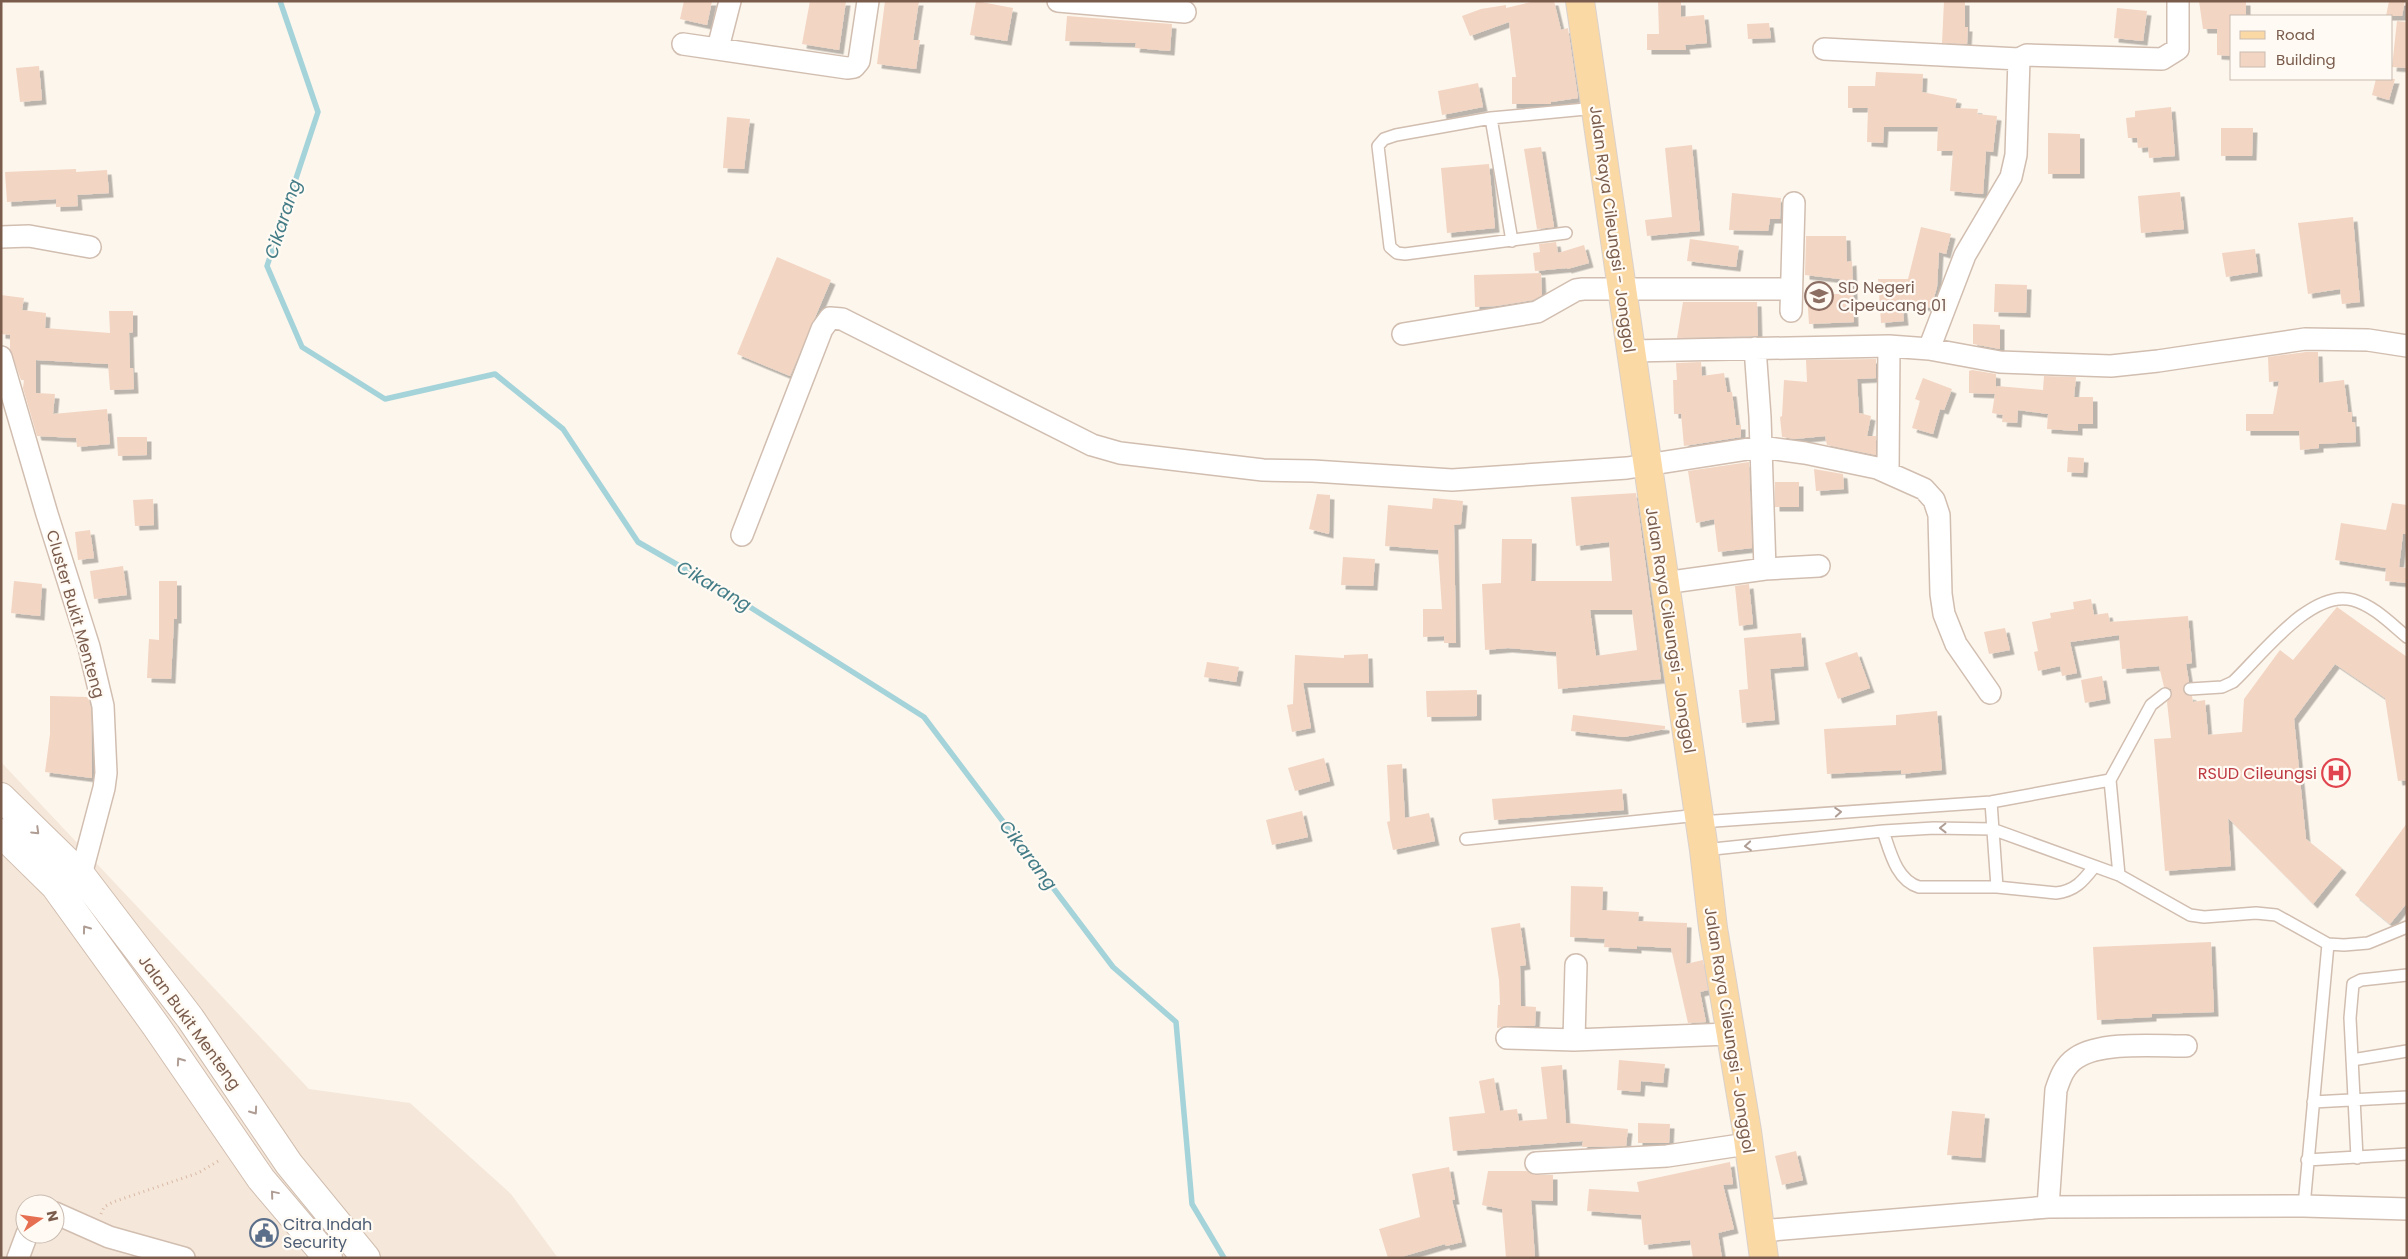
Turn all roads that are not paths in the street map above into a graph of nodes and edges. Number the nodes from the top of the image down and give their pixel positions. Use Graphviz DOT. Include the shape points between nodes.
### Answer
graph roads {
  1 [pos="730,1"];
  2 [pos="868,1"];
  3 [pos="1058,1"];
  4 [pos="1580,1"];
  5 [pos="2178,1"];
  6 [pos="1185,12"];
  7 [pos="683,44"];
  8 [pos="718,48"];
  9 [pos="1824,49"];
  10 [pos="2019,59"];
  11 [pos="1596,108"];
  12 [pos="1492,118"];
  13 [pos="1794,203"];
  14 [pos="1566,233"];
  15 [pos="1,237"];
  16 [pos="1512,241"];
  17 [pos="90,247"];
  18 [pos="1620,288"];
  19 [pos="1790,289"];
  20 [pos="1791,311"];
  21 [pos="1404,334"];
  22 [pos="1889,346"];
  23 [pos="2407,346"];
  24 [pos="1755,348"];
  25 [pos="1929,349"];
  26 [pos="1631,352"];
  27 [pos="1,357"];
  28 [pos="1761,446"];
  29 [pos="1646,465"];
  30 [pos="1888,472"];
  31 [pos="742,536"];
  32 [pos="1819,566"];
  33 [pos="1765,569"];
  34 [pos="1664,584"];
  35 [pos="2407,637"];
  36 [pos="2190,689"];
  37 [pos="1990,693"];
  38 [pos="2165,694"];
  39 [pos="2110,780"];
  40 [pos="1,797"];
  41 [pos="1991,802"];
  42 [pos="1699,819"];
  43 [pos="1992,828"];
  44 [pos="1883,831"];
  45 [pos="1,833"];
  46 [pos="1466,839"];
  47 [pos="1704,850"];
  48 [pos="2094,866"];
  49 [pos="81,874"];
  50 [pos="2119,875"];
  51 [pos="1997,887"];
  52 [pos="2407,927"];
  53 [pos="2328,944"];
  54 [pos="1576,965"];
  55 [pos="2407,975"];
  56 [pos="1729,1034"];
  57 [pos="1507,1038"];
  58 [pos="1574,1040"];
  59 [pos="2186,1046"];
  60 [pos="2407,1051"];
  61 [pos="2352,1060"];
  62 [pos="2407,1097"];
  63 [pos="2356,1098"];
  64 [pos="2313,1102"];
  65 [pos="1747,1144"];
  66 [pos="2407,1154"];
  67 [pos="2357,1158"];
  68 [pos="2307,1160"];
  69 [pos="1536,1163"];
  70 [pos="2304,1206"];
  71 [pos="2048,1207"];
  72 [pos="2407,1209"];
  73 [pos="65,1218"];
  74 [pos="1761,1231"];
  75 [pos="23,1244"];
  76 [pos="18,1258"];
  77 [pos="184,1258"];
  78 [pos="328,1258"];
  79 [pos="366,1258"];
  80 [pos="1764,1258"];
  1 -- 8 [label="street"];
  2 -- 8 [label="street" via="859,61 854,67"];
  3 -- 6 [label="street"];
  4 -- 11 [label="main road, Jalan Raya Cileungsi - Jonggol"];
  5 -- 10 [label="street" via="2178,49 2162,59 2027,56"];
  7 -- 8 [label="street"];
  9 -- 10 [label="street"];
  10 -- 25 [label="street" via="2016,155 2011,177 1965,255"];
  11 -- 12 [label="lane"];
  11 -- 18 [label="main road, Jalan Raya Cileungsi - Jonggol"];
  12 -- 16 [label="lane"];
  12 -- 16 [label="lane" via="1396,135 1384,139 1378,146 1390,246 1397,253 1405,254"];
  13 -- 19 [label="street"];
  14 -- 16 [label="lane"];
  15 -- 17 [label="street" via="28,236"];
  18 -- 19 [label="street"];
  18 -- 21 [label="street" via="1583,288 1537,312"];
  18 -- 26 [label="main road, Jalan Raya Cileungsi - Jonggol"];
  19 -- 20 [label="street"];
  22 -- 24 [label="street"];
  22 -- 25 [label="street"];
  22 -- 30 [label="street"];
  23 -- 25 [label="street" via="2305,338 2111,366 2000,362"];
  24 -- 26 [label="street"];
  24 -- 28 [label="street"];
  26 -- 29 [label="main road, Jalan Raya Cileungsi - Jonggol"];
  27 -- 49 [label="street, Cluster Bukit Menteng" via="90,647 104,706 104,788"];
  28 -- 29 [label="street"];
  28 -- 30 [label="street"];
  28 -- 33 [label="street"];
  29 -- 31 [label="street" via="1452,480 1263,470 1120,453 1092,445 842,319 830,318 822,329"];
  29 -- 34 [label="main road, Jalan Raya Cileungsi - Jonggol"];
  30 -- 37 [label="street" via="1924,489 1934,500 1939,514 1944,614 1956,644"];
  32 -- 33 [label="street"];
  33 -- 34 [label="street"];
  34 -- 42 [label="main road, Jalan Raya Cileungsi - Jonggol"];
  35 -- 36 [label="lane" via="2363,604 2351,599 2333,600 2311,608 2233,682"];
  38 -- 39 [label="lane" via="2151,705"];
  39 -- 41 [label="lane"];
  39 -- 50 [label="lane"];
  40 -- 49 [label="street, Jalan Bukit Menteng, one-way"];
  42 -- 41 [label="lane, one-way"];
  41 -- 43 [label="lane"];
  42 -- 46 [label="lane"];
  42 -- 47 [label="main road, Jalan Raya Cileungsi - Jonggol"];
  43 -- 44 [label="lane, one-way"];
  43 -- 48 [label="lane"];
  43 -- 51 [label="lane"];
  44 -- 47 [label="lane, one-way"];
  44 -- 51 [label="lane" via="1894,863 1914,886"];
  78 -- 45 [label="street, Jalan Bukit Menteng, one-way" via="261,1179 55,886"];
  47 -- 56 [label="main road, Jalan Raya Cileungsi - Jonggol"];
  48 -- 50 [label="lane"];
  48 -- 51 [label="lane" via="2079,885 2056,894"];
  49 -- 79 [label="street, Jalan Bukit Menteng, one-way" via="190,1018 289,1164"];
  50 -- 53 [label="lane" via="2190,915 2276,915"];
  52 -- 53 [label="lane" via="2368,943"];
  53 -- 64 [label="lane"];
  54 -- 58 [label="street"];
  55 -- 61 [label="lane" via="2361,980 2353,984 2350,1018"];
  56 -- 58 [label="street"];
  56 -- 65 [label="main road, Jalan Raya Cileungsi - Jonggol"];
  57 -- 58 [label="street"];
  59 -- 71 [label="street" via="2118,1047 2087,1052 2067,1066 2056,1090"];
  60 -- 61 [label="lane"];
  61 -- 63 [label="lane"];
  62 -- 63 [label="lane"];
  63 -- 64 [label="lane"];
  63 -- 67 [label="lane"];
  64 -- 68 [label="lane"];
  65 -- 69 [label="street" via="1667,1156"];
  65 -- 74 [label="main road, Jalan Raya Cileungsi - Jonggol"];
  66 -- 67 [label="lane"];
  67 -- 68 [label="lane"];
  68 -- 70 [label="lane"];
  70 -- 71 [label="street"];
  70 -- 72 [label="street"];
  71 -- 74 [label="street"];
  73 -- 77 [label="street" via="109,1237"];
  74 -- 80 [label="main road, Jalan Raya Cileungsi - Jonggol"];
  75 -- 76 [label="street"];
}
